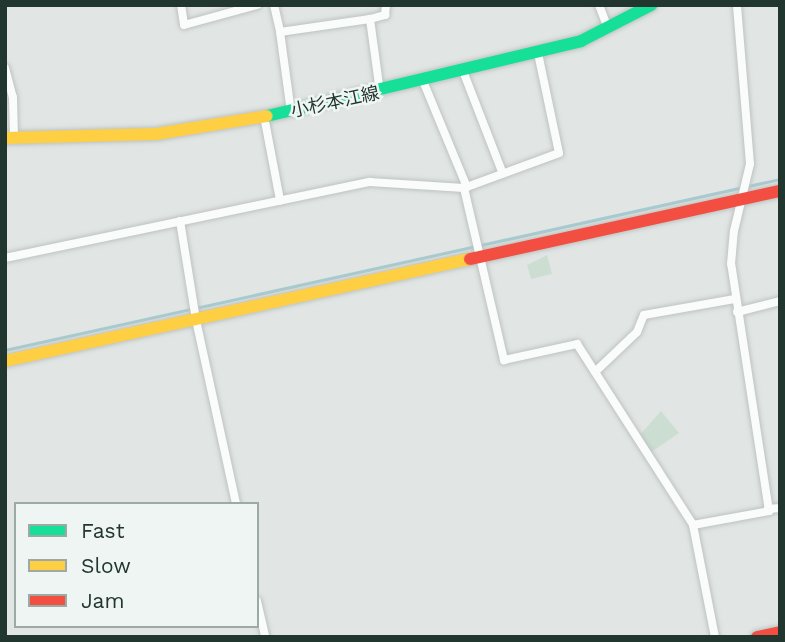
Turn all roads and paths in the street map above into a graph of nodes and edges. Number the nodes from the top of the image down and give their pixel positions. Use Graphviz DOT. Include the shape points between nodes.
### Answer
graph roads {
  1 [pos="181,5"];
  2 [pos="274,5"];
  3 [pos="386,5"];
  4 [pos="599,5"];
  5 [pos="651,5"];
  6 [pos="737,5"];
  7 [pos="254,6"];
  8 [pos="370,19"];
  9 [pos="608,28"];
  10 [pos="280,32"];
  11 [pos="538,53"];
  12 [pos="5,68"];
  13 [pos="463,71"];
  14 [pos="423,81"];
  15 [pos="380,92"];
  16 [pos="290,112"];
  17 [pos="264,116"];
  18 [pos="10,138"];
  19 [pos="503,174"];
  20 [pos="466,188"];
  21 [pos="780,191"];
  22 [pos="742,199"];
  23 [pos="280,200"];
  24 [pos="180,221"];
  25 [pos="481,257"];
  26 [pos="5,258"];
  27 [pos="735,299"];
  28 [pos="780,301"];
  29 [pos="737,312"];
  30 [pos="196,320"];
  31 [pos="5,361"];
  32 [pos="595,372"];
  33 [pos="236,502"];
  34 [pos="780,508"];
  35 [pos="768,509"];
  36 [pos="693,525"];
  37 [pos="259,610"];
  38 [pos="780,632"];
  39 [pos="265,637"];
  40 [pos="715,637"];
  41 [pos="757,637"];
  1 -- 7 [label="street" via="184,25"];
  2 -- 10 [label="street"];
  3 -- 8 [label="street" via="385,15"];
  4 -- 9 [label="street"];
  5 -- 9 [label="street, 小杉本江線"];
  6 -- 22 [label="street" via="750,164"];
  8 -- 10 [label="street"];
  8 -- 15 [label="street"];
  9 -- 11 [label="street, 小杉本江線"];
  10 -- 16 [label="street"];
  11 -- 13 [label="street, 小杉本江線"];
  11 -- 19 [label="street" via="559,153"];
  12 -- 18 [label="street" via="13,97"];
  13 -- 14 [label="street, 小杉本江線"];
  13 -- 19 [label="street"];
  14 -- 15 [label="street, 小杉本江線"];
  14 -- 20 [label="street"];
  15 -- 16 [label="street, 小杉本江線"];
  16 -- 17 [label="street, 小杉本江線"];
  17 -- 18 [label="street, 小杉本江線" via="156,134"];
  17 -- 23 [label="street"];
  19 -- 20 [label="street"];
  20 -- 23 [label="street" via="370,182"];
  20 -- 25 [label="street"];
  21 -- 22 [label="street"];
  22 -- 25 [label="street"];
  22 -- 27 [label="street" via="731,264"];
  23 -- 24 [label="street"];
  24 -- 26 [label="street"];
  24 -- 30 [label="street"];
  25 -- 30 [label="street"];
  25 -- 32 [label="street" via="504,360 577,344"];
  27 -- 29 [label="street"];
  27 -- 32 [label="street" via="644,315 638,332"];
  28 -- 29 [label="street"];
  29 -- 35 [label="street"];
  30 -- 31 [label="street"];
  30 -- 33 [label="street"];
  32 -- 36 [label="street"];
  34 -- 35 [label="street"];
  35 -- 36 [label="street"];
  36 -- 40 [label="street"];
  37 -- 39 [label="street"];
  38 -- 41 [label="street"];
}
